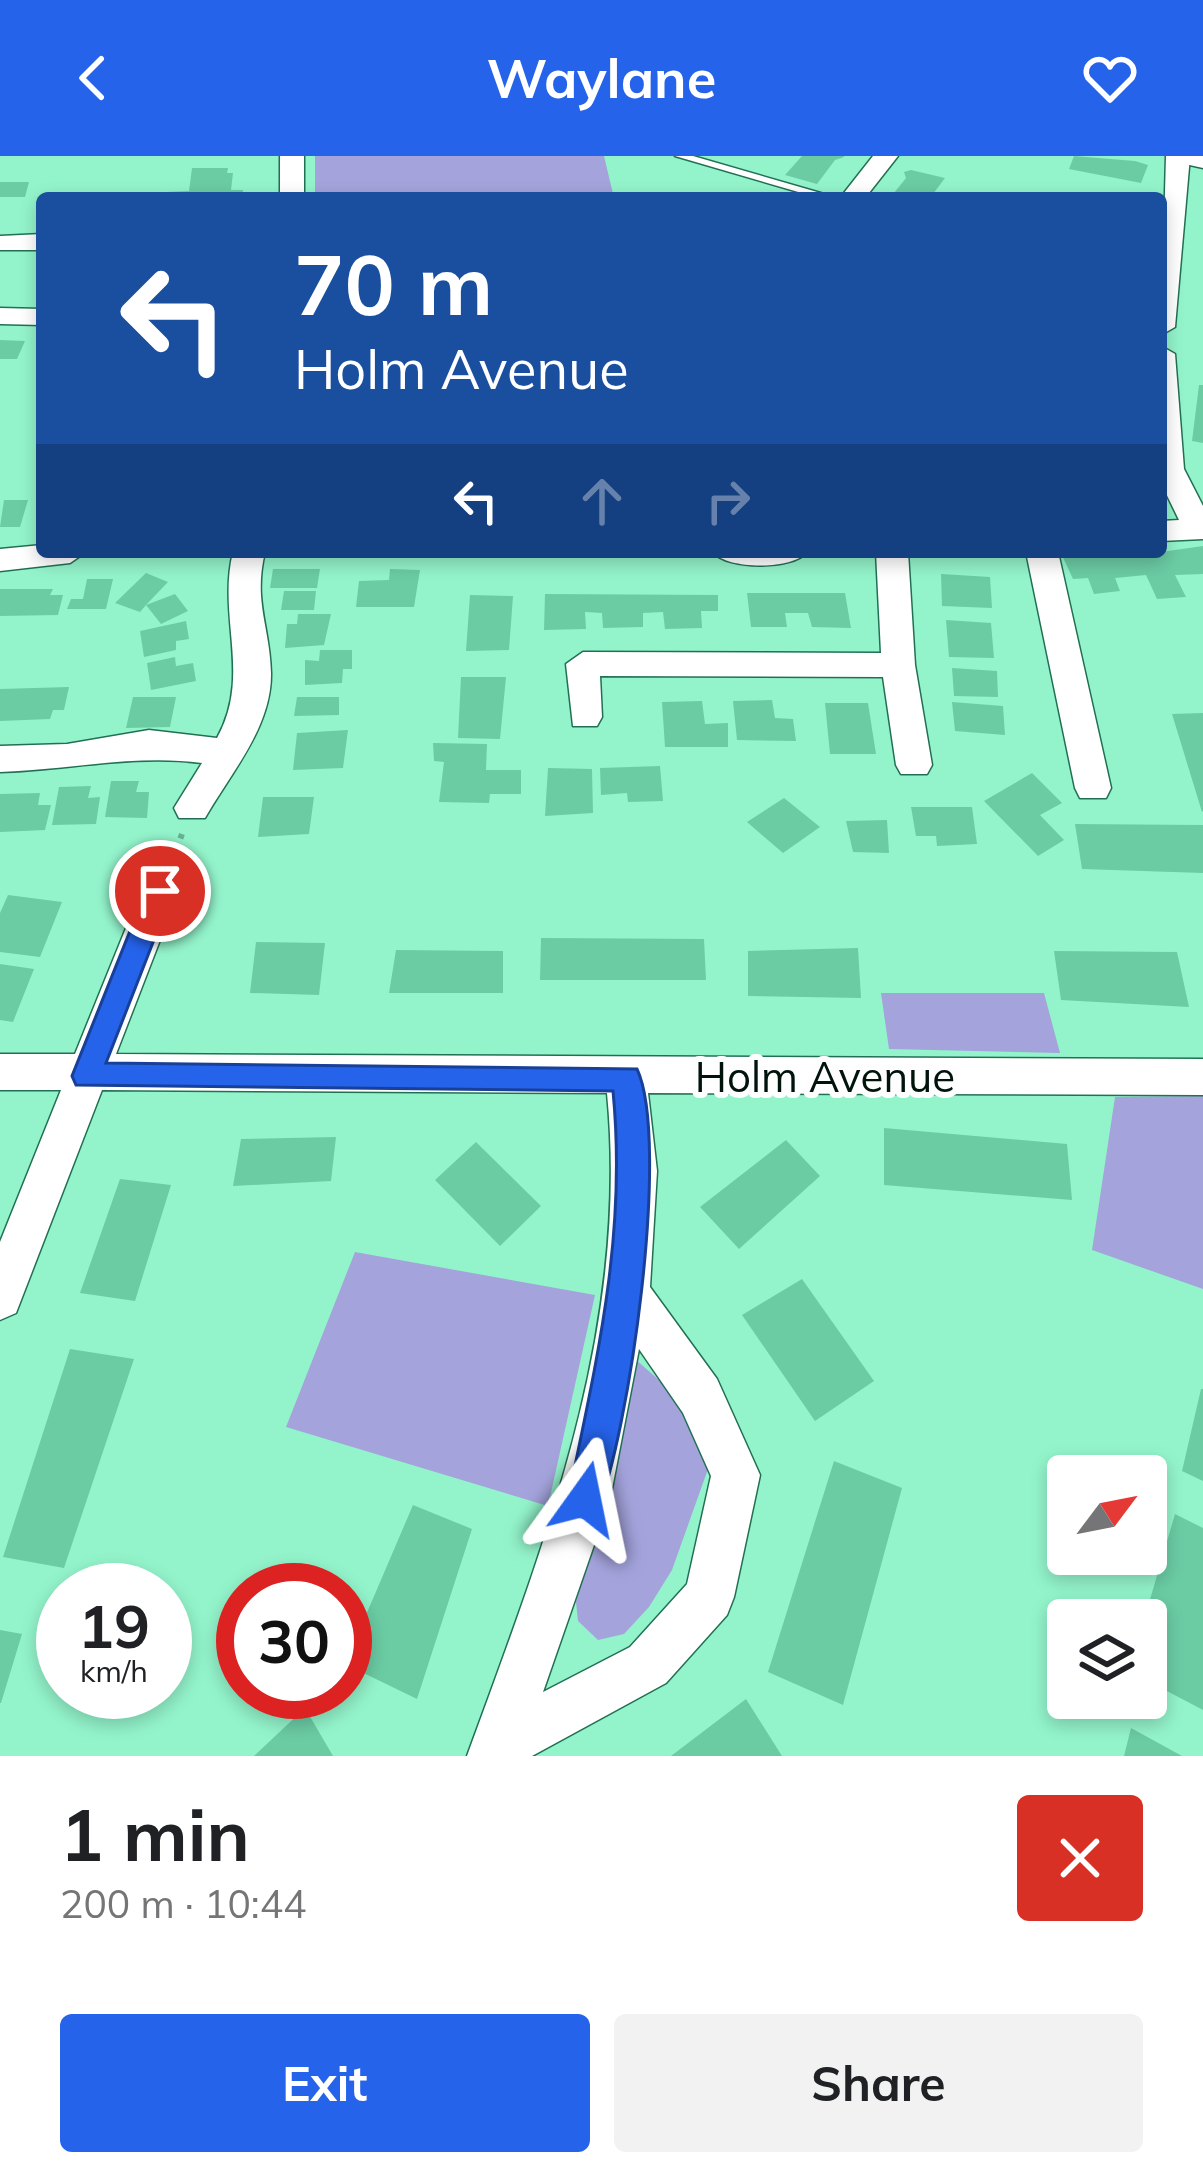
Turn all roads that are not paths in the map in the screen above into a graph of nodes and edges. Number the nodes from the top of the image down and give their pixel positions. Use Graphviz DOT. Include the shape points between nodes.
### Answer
graph roads {
  1 [pos="292,156"];
  2 [pos="681,156"];
  3 [pos="886,156"];
  4 [pos="1178,156"];
  5 [pos="292,192"];
  6 [pos="810,192"];
  7 [pos="857,192"];
  8 [pos="4,239"];
  9 [pos="36,242"];
  10 [pos="1167,267"];
  11 [pos="0,316"];
  12 [pos="36,317"];
  13 [pos="1167,440"];
  14 [pos="1201,529"];
  15 [pos="1167,531"];
  16 [pos="36,556"];
  17 [pos="247,558"];
  18 [pos="892,558"];
  19 [pos="1043,558"];
  20 [pos="0,560"];
  21 [pos="898,665"];
  22 [pos="585,717"];
  23 [pos="223,752"];
  24 [pos="0,759"];
  25 [pos="914,766"];
  26 [pos="1093,788"];
  27 [pos="192,808"];
  28 [pos="160,891"];
  29 [pos="0,1072"];
  30 [pos="86,1076"];
  31 [pos="1203,1077"];
  32 [pos="626,1078"];
  33 [pos="627,1293"];
  34 [pos="0,1298"];
  35 [pos="498,1750"];
  1 -- 5 [label="street"];
  2 -- 6 [label="lane"];
  3 -- 7 [label="street"];
  4 -- 10 [label="street"];
  8 -- 9 [label="street"];
  11 -- 12 [label="street"];
  13 -- 14 [label="street" via="1169,469"];
  14 -- 15 [label="street"];
  16 -- 20 [label="street"];
  17 -- 23 [label="street" via="238,590 254,672 248,717"];
  18 -- 21 [label="street"];
  19 -- 26 [label="street"];
  21 -- 22 [label="street" via="583,664"];
  21 -- 25 [label="street"];
  23 -- 24 [label="street" via="149,743"];
  23 -- 27 [label="street"];
  28 -- 30 [label="street"];
  29 -- 30 [label="street, Holm Avenue"];
  30 -- 32 [label="street, Holm Avenue"];
  30 -- 34 [label="street"];
  31 -- 32 [label="street, Holm Avenue"];
  32 -- 33 [label="street" via="636,1171"];
  33 -- 35 [label="street" via="585,1499"];
  33 -- 35 [label="street" via="700,1396 736,1475 709,1597 648,1665"];
}
